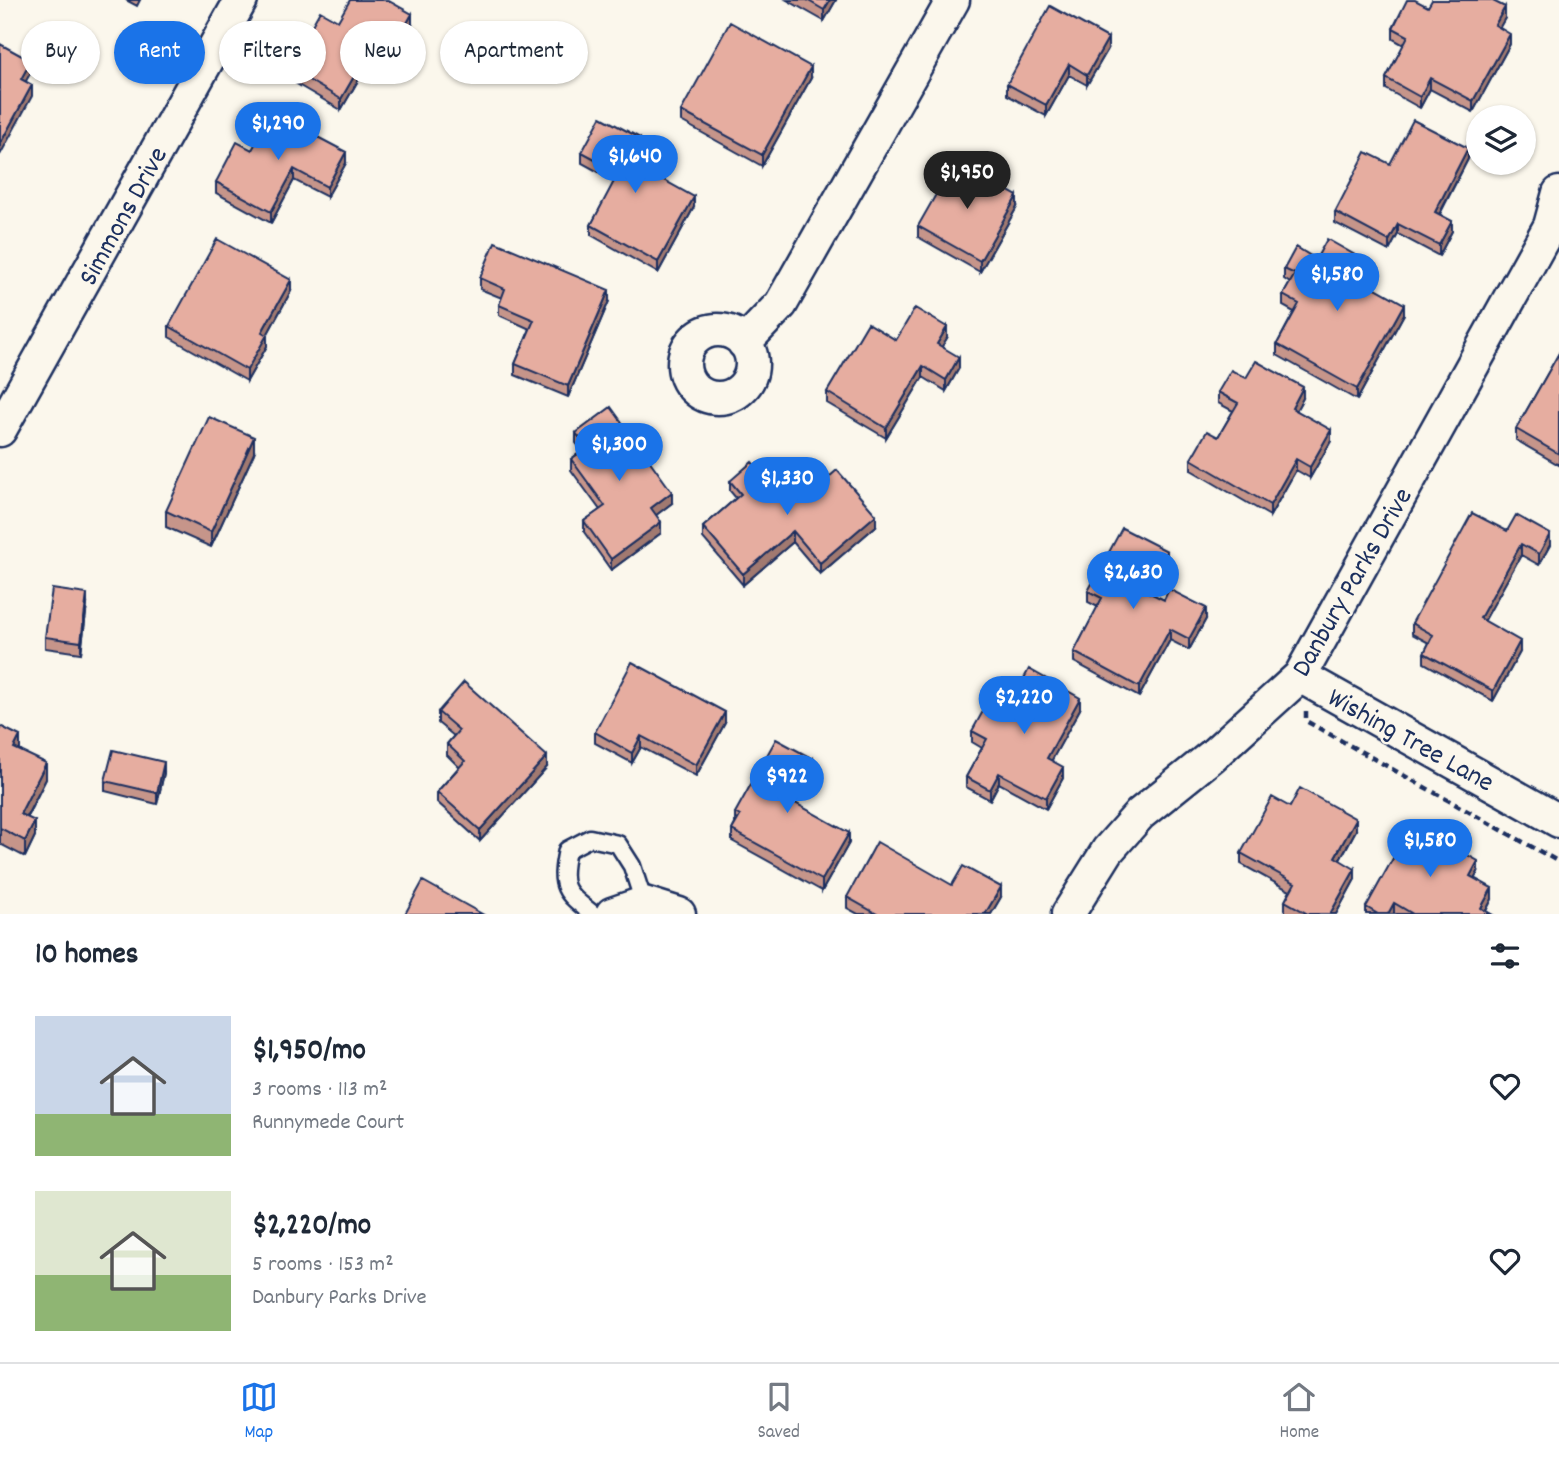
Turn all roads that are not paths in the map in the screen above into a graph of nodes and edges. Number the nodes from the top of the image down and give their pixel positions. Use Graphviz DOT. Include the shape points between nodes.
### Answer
graph roads {
  1 [pos="241,0"];
  2 [pos="953,0"];
  3 [pos="1558,201"];
  4 [pos="744,343"];
  5 [pos="0,429"];
  6 [pos="1311,682"];
  7 [pos="1559,821"];
  8 [pos="644,903"];
  9 [pos="593,914"];
  10 [pos="612,914"];
  11 [pos="679,914"];
  12 [pos="1068,914"];
  1 -- 5 [label="street, Simmons Drive"];
  2 -- 4 [label="street" via="781,304"];
  3 -- 6 [label="street, Danbury Parks Drive" via="1550,226"];
  6 -- 7 [label="street, Wishing Tree Lane"];
  6 -- 12 [label="street, Danbury Parks Drive" via="1140,814 1108,850"];
  8 -- 9 [label="lane" via="632,866 618,844 590,838 567,850 562,875 570,896"];
  8 -- 10 [label="street"];
  8 -- 11 [label="street"];
}
